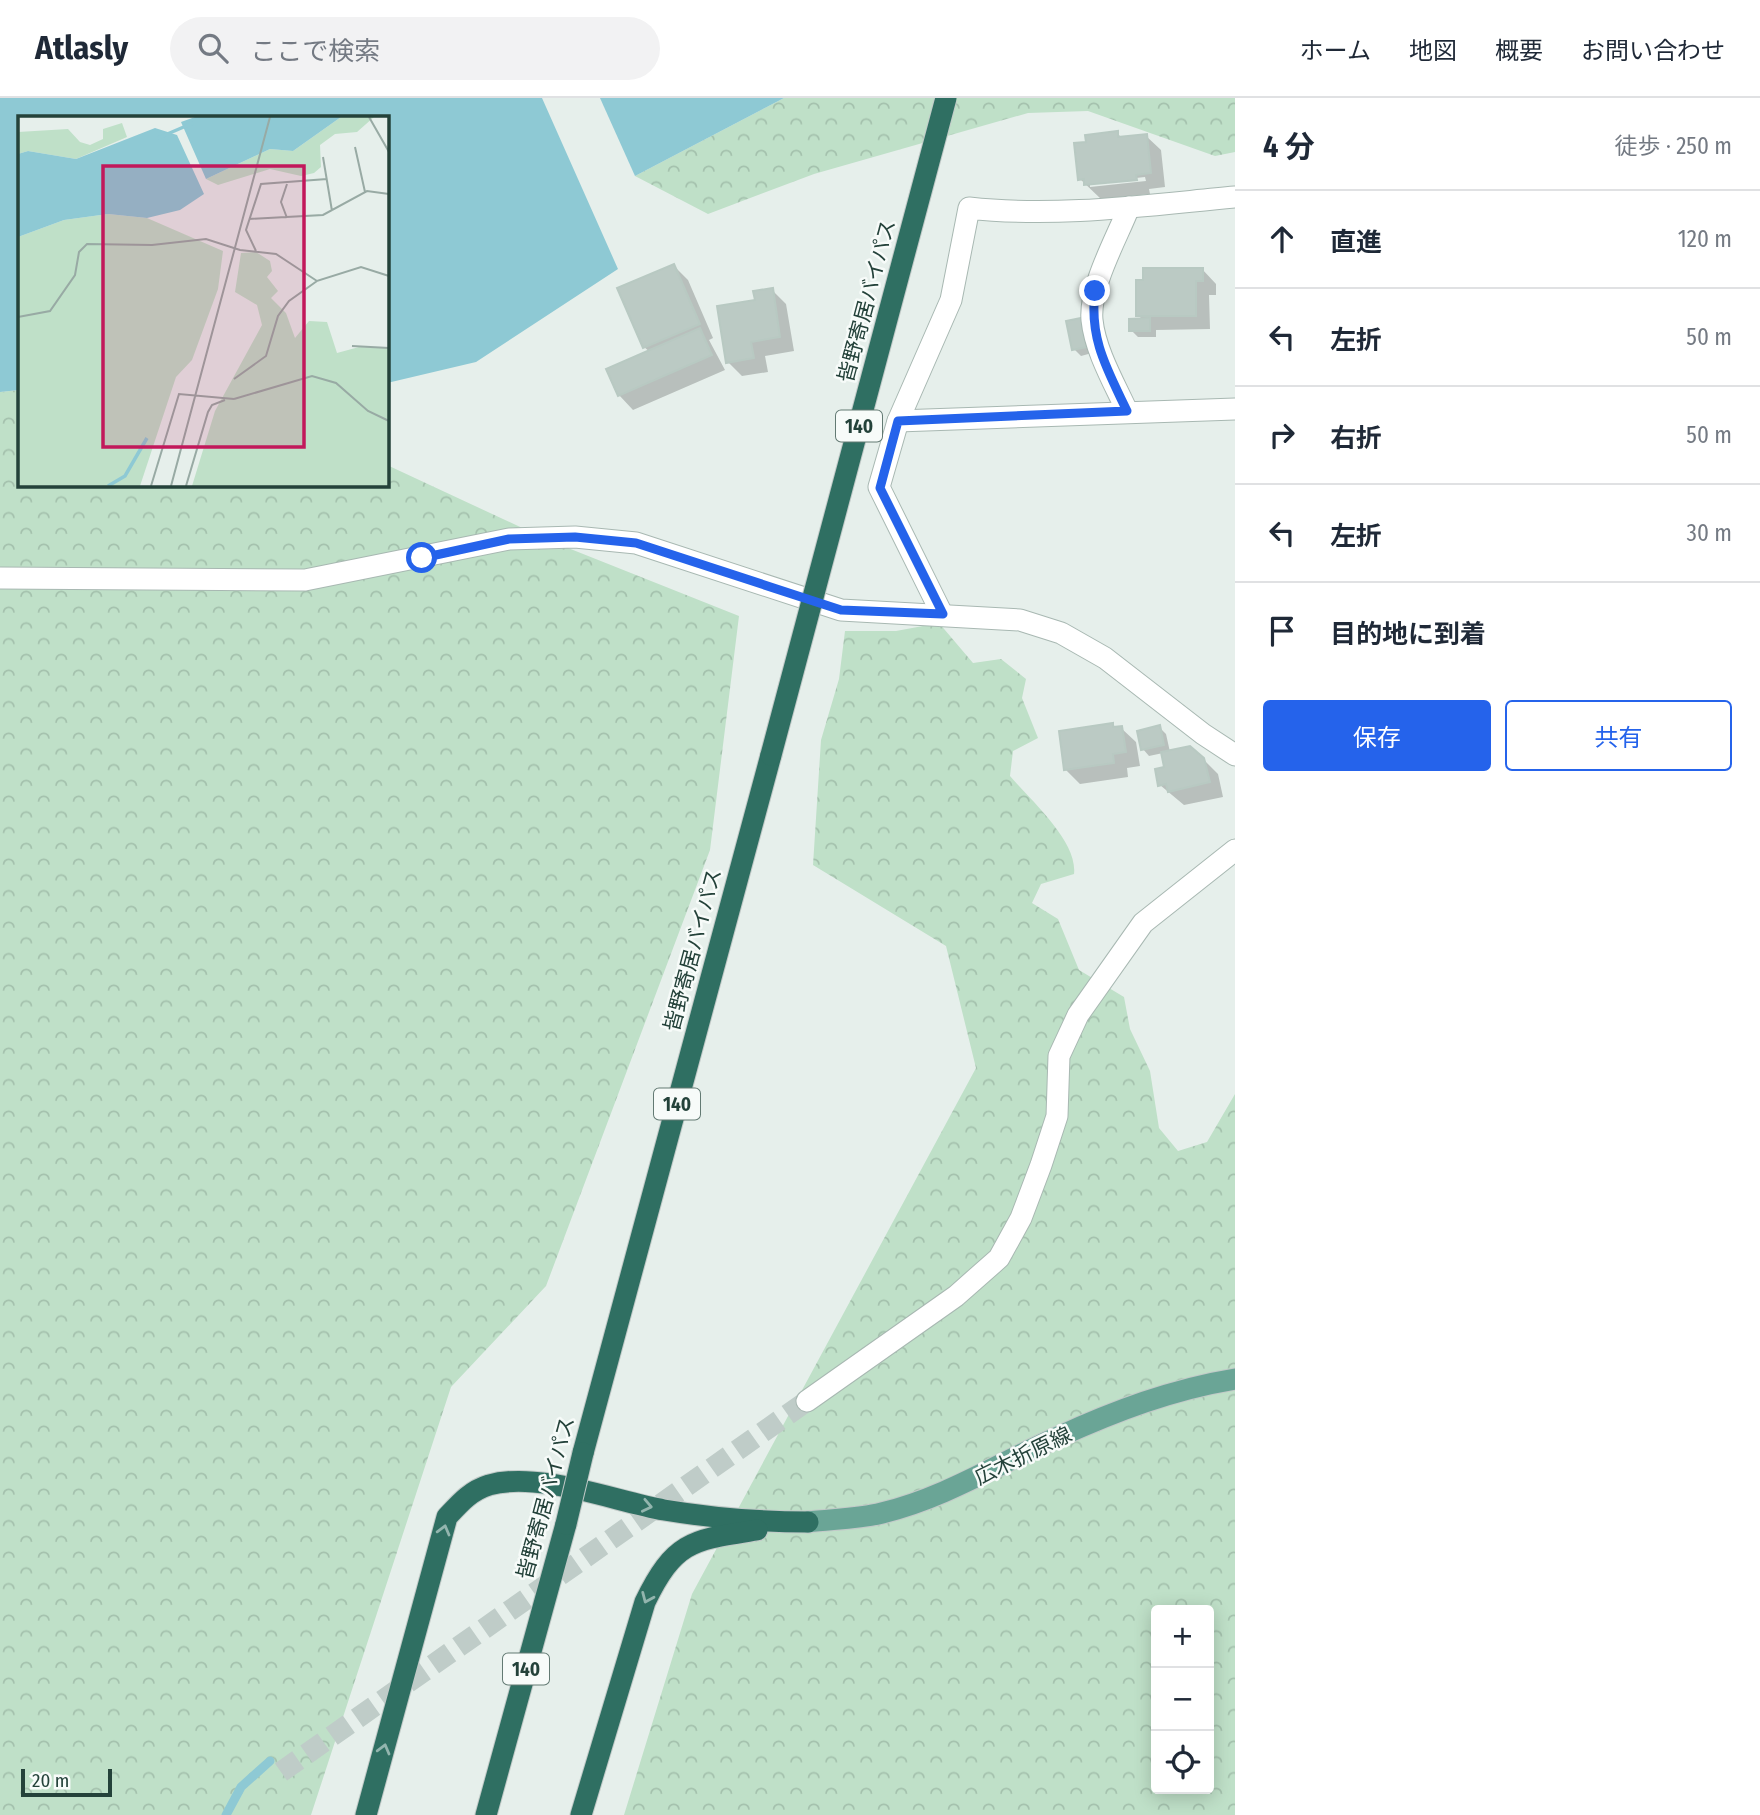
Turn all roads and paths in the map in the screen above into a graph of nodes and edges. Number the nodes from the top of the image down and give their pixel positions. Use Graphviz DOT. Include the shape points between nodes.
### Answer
graph roads {
  1 [pos="946,98"];
  2 [pos="1235,197"];
  3 [pos="1129,207"];
  4 [pos="1235,409"];
  5 [pos="1127,411"];
  6 [pos="898,421"];
  7 [pos="0,578"];
  8 [pos="943,614"];
  9 [pos="1235,755"];
  10 [pos="1235,850"];
  11 [pos="1235,1379"];
  12 [pos="807,1401"];
  13 [pos="808,1522"];
  14 [pos="366,1815"];
  15 [pos="486,1815"];
  16 [pos="581,1815"];
  1 -- 15 [label="highway, 皆野寄居バイパス / 140, bridge"];
  2 -- 3 [label="street"];
  3 -- 5 [label="street" via="1095,291 1092,318"];
  3 -- 6 [label="street" via="1026,212 970,208 951,300"];
  4 -- 5 [label="street"];
  5 -- 6 [label="street"];
  6 -- 8 [label="street" via="880,488"];
  7 -- 8 [label="street" via="305,580 509,539 575,537 636,543 841,610"];
  8 -- 9 [label="street" via="1020,620 1061,633 1105,658"];
  10 -- 12 [label="street" via="1143,923 1077,1016 1059,1056 1057,1116 1021,1218 999,1258 956,1296"];
  11 -- 13 [label="main road, 広木折原線" via="1187,1387 1147,1401 1058,1437 954,1489 893,1510"];
  14 -- 13 [label="highway, one-way" via="447,1517 471,1493 491,1484 543,1484 663,1510 749,1522"];
  13 -- 16 [label="highway, one-way" via="698,1539 660,1571 645,1602"];
}
